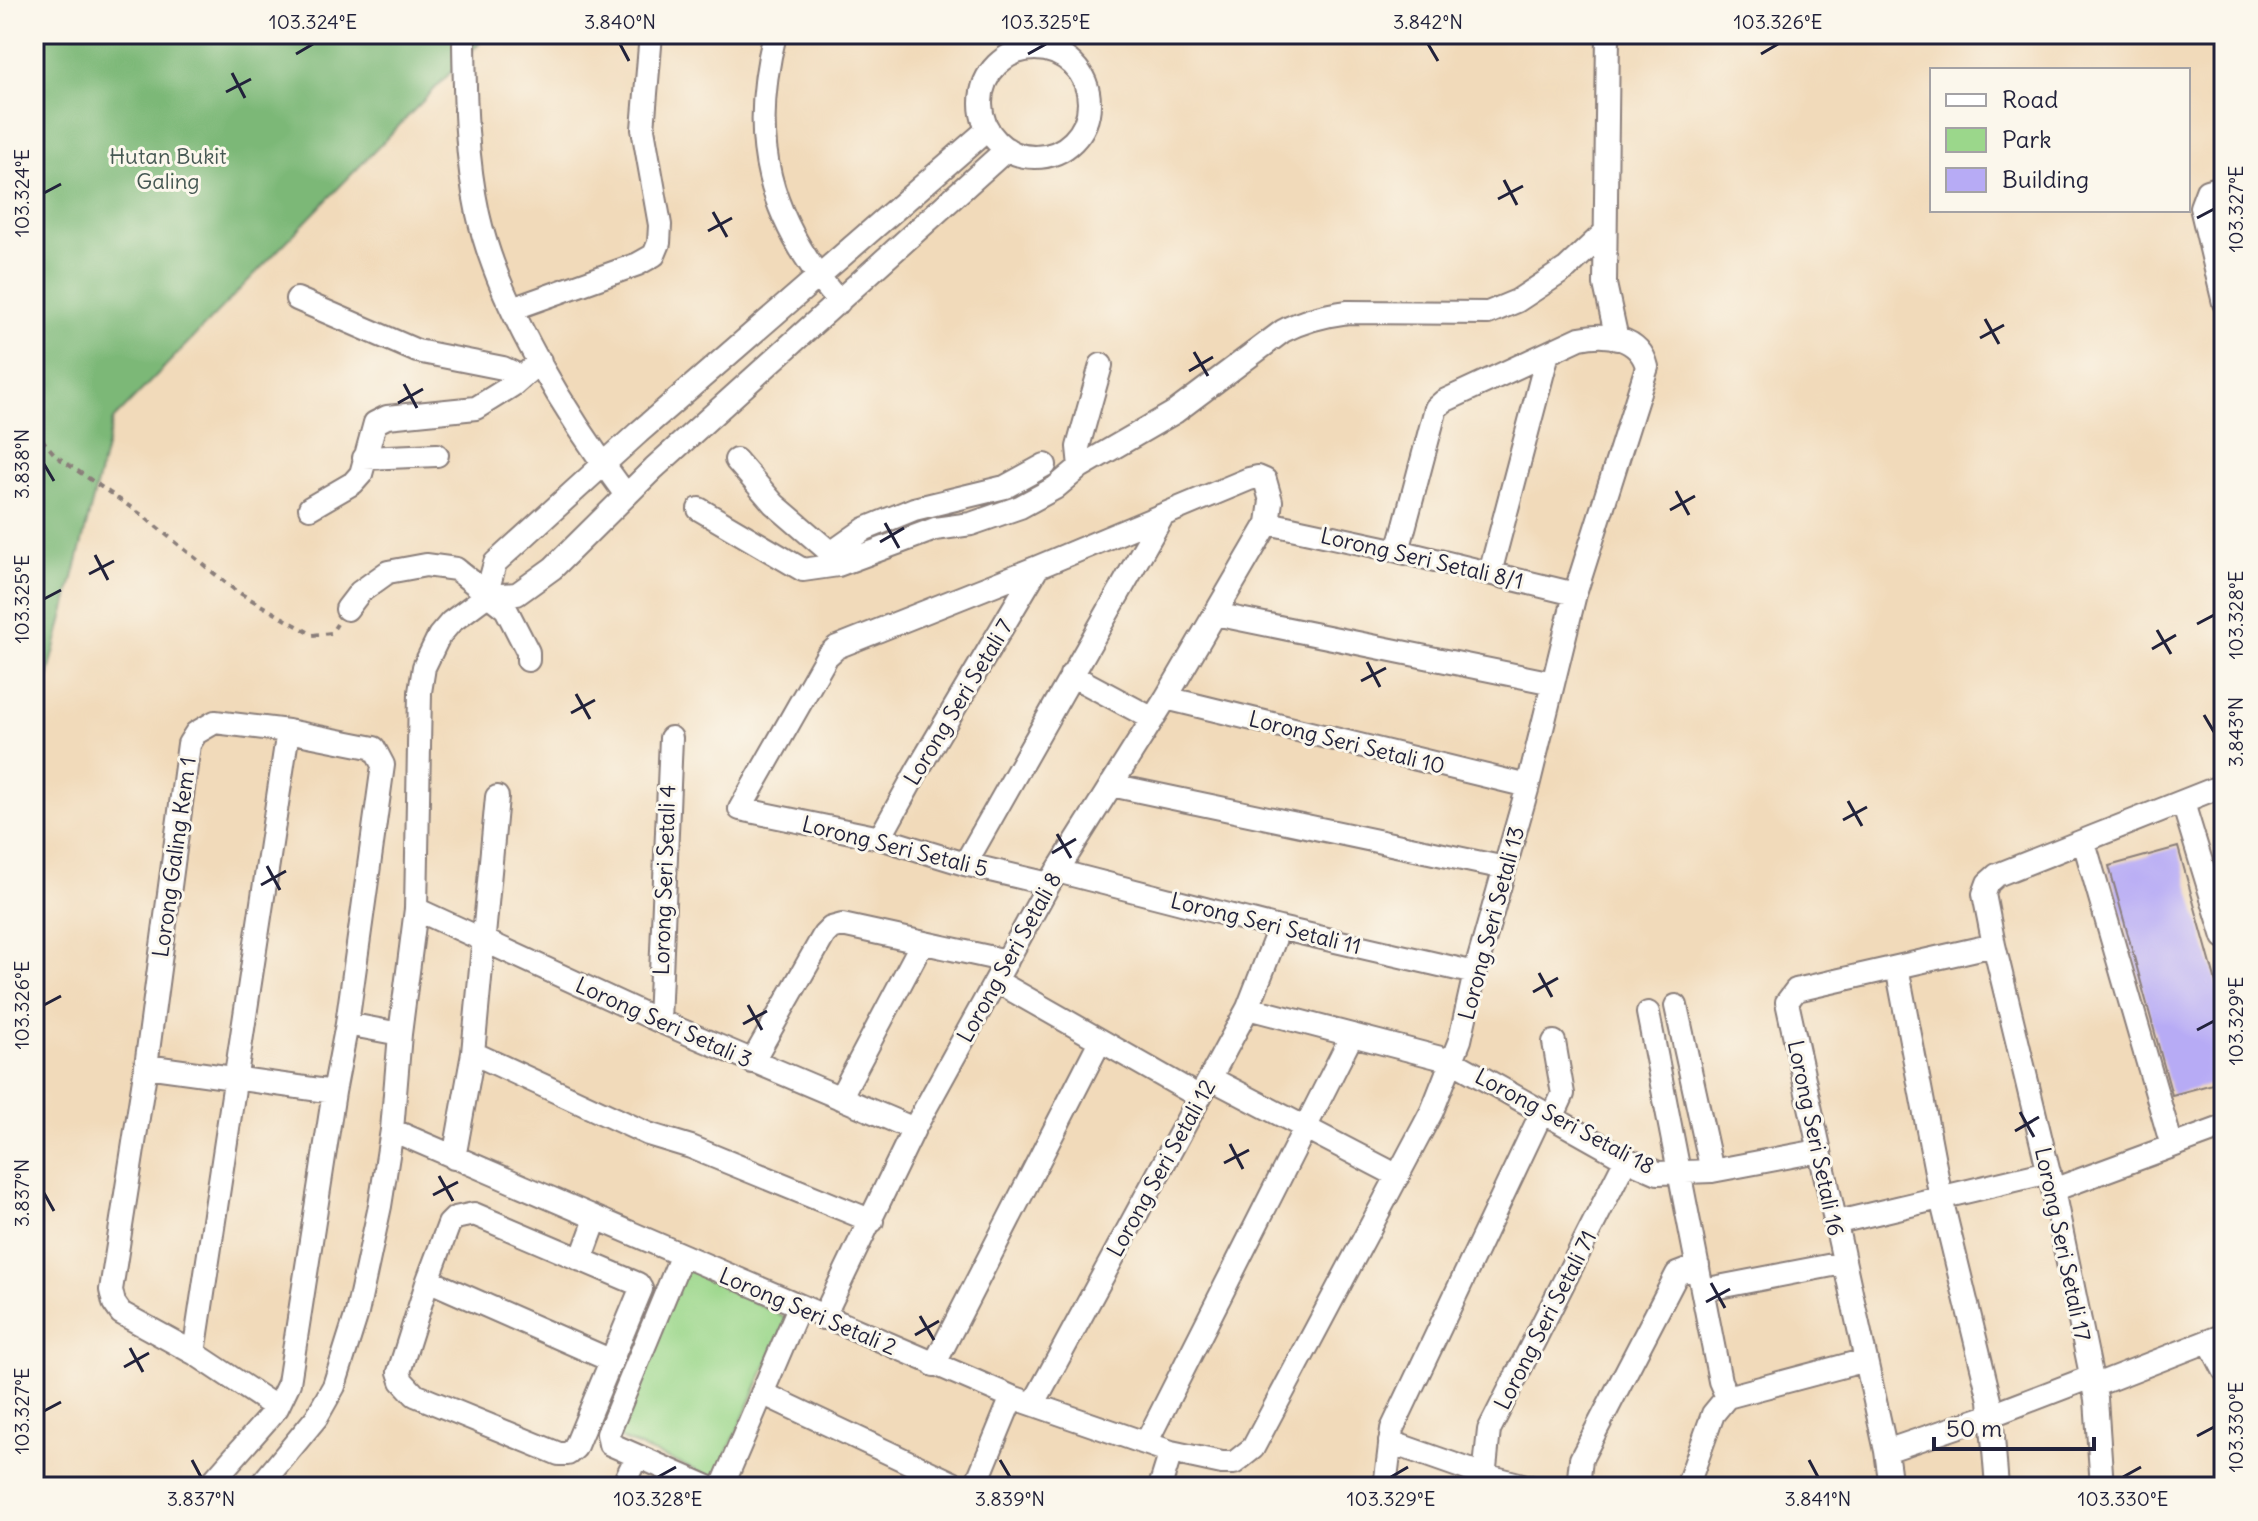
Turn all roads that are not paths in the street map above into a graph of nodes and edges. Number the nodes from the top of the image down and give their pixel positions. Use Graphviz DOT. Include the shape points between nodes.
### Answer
graph roads {
  1 [pos="651,34"];
  2 [pos="775,34"];
  3 [pos="1608,34"];
  4 [pos="1020,43"];
  5 [pos="464,44"];
  6 [pos="1059,44"];
  7 [pos="988,129"];
  8 [pos="1007,149"];
  9 [pos="2224,186"];
  10 [pos="1604,233"];
  11 [pos="818,277"];
  12 [pos="297,299"];
  13 [pos="2224,299"];
  14 [pos="839,302"];
  15 [pos="512,309"];
  16 [pos="1626,342"];
  17 [pos="1548,353"];
  18 [pos="540,361"];
  19 [pos="1101,365"];
  20 [pos="522,377"];
  21 [pos="437,455"];
  22 [pos="364,458"];
  23 [pos="736,460"];
  24 [pos="603,464"];
  25 [pos="1045,465"];
  26 [pos="1080,467"];
  27 [pos="626,495"];
  28 [pos="310,508"];
  29 [pos="699,509"];
  30 [pos="1163,515"];
  31 [pos="1268,523"];
  32 [pos="1398,551"];
  33 [pos="834,559"];
  34 [pos="1038,567"];
  35 [pos="1490,573"];
  36 [pos="1575,594"];
  37 [pos="486,596"];
  38 [pos="347,609"];
  39 [pos="1215,614"];
  40 [pos="528,660"];
  41 [pos="1071,675"];
  42 [pos="1553,683"];
  43 [pos="1166,698"];
  44 [pos="1153,719"];
  45 [pos="288,731"];
  46 [pos="671,738"];
  47 [pos="1111,785"];
  48 [pos="2224,785"];
  49 [pos="1528,786"];
  50 [pos="497,797"];
  51 [pos="2183,803"];
  52 [pos="880,838"];
  53 [pos="2084,842"];
  54 [pos="965,864"];
  55 [pos="1505,868"];
  56 [pos="1053,878"];
  57 [pos="416,909"];
  58 [pos="1279,928"];
  59 [pos="2224,937"];
  60 [pos="484,940"];
  61 [pos="922,943"];
  62 [pos="1994,945"];
  63 [pos="1007,961"];
  64 [pos="1897,967"];
  65 [pos="1475,973"];
  66 [pos="996,981"];
  67 [pos="1676,1006"];
  68 [pos="1248,1008"];
  69 [pos="1648,1013"];
  70 [pos="659,1021"];
  71 [pos="347,1024"];
  72 [pos="400,1034"];
  73 [pos="1352,1035"];
  74 [pos="1100,1041"];
  75 [pos="1554,1042"];
  76 [pos="473,1053"];
  77 [pos="1452,1061"];
  78 [pos="752,1062"];
  79 [pos="146,1066"];
  80 [pos="237,1077"];
  81 [pos="1204,1087"];
  82 [pos="334,1092"];
  83 [pos="840,1098"];
  84 [pos="1547,1115"];
  85 [pos="2224,1127"];
  86 [pos="1306,1128"];
  87 [pos="914,1129"];
  88 [pos="392,1130"];
  89 [pos="2172,1146"];
  90 [pos="1818,1151"];
  91 [pos="454,1158"];
  92 [pos="1626,1159"];
  93 [pos="1712,1171"];
  94 [pos="1680,1174"];
  95 [pos="1398,1176"];
  96 [pos="2051,1181"];
  97 [pos="1941,1198"];
  98 [pos="596,1219"];
  99 [pos="872,1221"];
  100 [pos="1834,1223"];
  101 [pos="681,1257"];
  102 [pos="581,1260"];
  103 [pos="1843,1263"];
  104 [pos="1698,1266"];
  105 [pos="428,1280"];
  106 [pos="1703,1290"];
  107 [pos="799,1307"];
  108 [pos="823,1318"];
  109 [pos="2216,1338"];
  110 [pos="194,1353"];
  111 [pos="1866,1360"];
  112 [pos="612,1361"];
  113 [pos="934,1365"];
  114 [pos="2224,1370"];
  115 [pos="2092,1381"];
  116 [pos="762,1393"];
  117 [pos="1012,1397"];
  118 [pos="1727,1397"];
  119 [pos="1034,1403"];
  120 [pos="277,1408"];
  121 [pos="1992,1415"];
  122 [pos="1390,1442"];
  123 [pos="1146,1443"];
  124 [pos="1886,1451"];
  125 [pos="1171,1452"];
  126 [pos="637,1456"];
  127 [pos="1234,1463"];
  128 [pos="1483,1481"];
  129 [pos="208,1487"];
  130 [pos="259,1487"];
  131 [pos="622,1487"];
  132 [pos="708,1487"];
  133 [pos="722,1487"];
  134 [pos="961,1487"];
  135 [pos="975,1487"];
  136 [pos="1160,1487"];
  137 [pos="1385,1487"];
  138 [pos="1530,1487"];
  139 [pos="1578,1487"];
  140 [pos="1687,1487"];
  141 [pos="1891,1487"];
  142 [pos="1997,1487"];
  143 [pos="2102,1487"];
  1 -- 15 [label="street" via="643,129 660,225 654,255"];
  2 -- 11 [label="street" via="762,116 771,182 793,239"];
  3 -- 10 [label="street, Lorong Seri Setali 13"];
  4 -- 6 [label="street" via="1046,49"];
  4 -- 7 [label="street" via="988,75 982,111"];
  5 -- 15 [label="street" via="471,176 479,217"];
  6 -- 8 [label="street" via="1089,95 1083,129 1058,153 1023,156"];
  7 -- 8 [label="street"];
  7 -- 11 [label="street"];
  8 -- 14 [label="street"];
  9 -- 13 [label="street" via="2202,198"];
  10 -- 16 [label="street, Lorong Seri Setali 13" via="1605,284"];
  10 -- 26 [label="street" via="1567,268 1488,313 1348,312 1297,323 1175,412"];
  11 -- 14 [label="street"];
  11 -- 24 [label="street"];
  12 -- 20 [label="street" via="417,351 503,368"];
  14 -- 27 [label="street"];
  15 -- 18 [label="street"];
  16 -- 17 [label="street" via="1593,335"];
  16 -- 36 [label="street, Lorong Seri Setali 13" via="1647,367"];
  17 -- 32 [label="street" via="1436,408"];
  17 -- 35 [label="street"];
  18 -- 20 [label="street"];
  18 -- 24 [label="street"];
  19 -- 26 [label="street" via="1078,447"];
  20 -- 22 [label="street" via="476,408 387,417 375,423"];
  21 -- 22 [label="street"];
  22 -- 28 [label="street" via="353,483"];
  23 -- 33 [label="street"];
  24 -- 27 [label="street"];
  24 -- 37 [label="street" via="495,563"];
  25 -- 33 [label="street" via="1005,487 914,509 865,529"];
  26 -- 33 [label="street" via="1020,507"];
  27 -- 37 [label="street" via="553,568 517,594"];
  29 -- 33 [label="street" via="803,570"];
  30 -- 31 [label="street" via="1258,477 1265,480 1271,501"];
  30 -- 34 [label="street"];
  30 -- 41 [label="street"];
  31 -- 32 [label="street, Lorong Seri Setali 8/1"];
  31 -- 39 [label="street, Lorong Seri Setali 8"];
  32 -- 35 [label="street, Lorong Seri Setali 8/1"];
  34 -- 52 [label="street, Lorong Seri Setali 7"];
  34 -- 52 [label="street, Lorong Seri Setali 5" via="837,647 740,809"];
  35 -- 36 [label="street, Lorong Seri Setali 8/1"];
  36 -- 42 [label="street, Lorong Seri Setali 13"];
  37 -- 38 [label="street" via="456,569 426,565 388,572"];
  37 -- 40 [label="street" via="506,609"];
  37 -- 57 [label="street" via="451,622 424,667"];
  39 -- 42 [label="street"];
  39 -- 43 [label="street, Lorong Seri Setali 8"];
  41 -- 44 [label="street"];
  41 -- 54 [label="street"];
  42 -- 49 [label="street, Lorong Seri Setali 13"];
  43 -- 44 [label="street, Lorong Seri Setali 8"];
  43 -- 49 [label="street, Lorong Seri Setali 10"];
  44 -- 47 [label="street, Lorong Seri Setali 8"];
  45 -- 71 [label="street, Lorong Galing Kem 1" via="374,748 383,765"];
  45 -- 79 [label="street, Lorong Galing Kem 1" via="215,722 189,744"];
  45 -- 80 [label="street"];
  46 -- 70 [label="street, Lorong Seri Setali 4"];
  47 -- 55 [label="street"];
  47 -- 56 [label="street, Lorong Seri Setali 8"];
  48 -- 51 [label="street, Lorong Seri Setali 17"];
  49 -- 55 [label="street, Lorong Seri Setali 13"];
  50 -- 60 [label="street"];
  51 -- 53 [label="street, Lorong Seri Setali 17"];
  51 -- 59 [label="street"];
  52 -- 54 [label="street, Lorong Seri Setali 5"];
  53 -- 62 [label="street, Lorong Seri Setali 17" via="1988,883 1984,894"];
  53 -- 89 [label="street"];
  54 -- 56 [label="street, Lorong Seri Setali 5"];
  55 -- 65 [label="street, Lorong Seri Setali 13"];
  56 -- 58 [label="street, Lorong Seri Setali 11"];
  56 -- 63 [label="street, Lorong Seri Setali 8"];
  57 -- 60 [label="street, Lorong Seri Setali 3"];
  57 -- 72 [label="street"];
  58 -- 65 [label="street, Lorong Seri Setali 11"];
  58 -- 68 [label="street, Lorong Seri Setali 12"];
  60 -- 70 [label="street, Lorong Seri Setali 3"];
  60 -- 76 [label="street"];
  61 -- 63 [label="street"];
  61 -- 78 [label="street" via="842,925 831,928"];
  61 -- 83 [label="street"];
  62 -- 64 [label="street, Lorong Seri Setali 16"];
  62 -- 96 [label="street, Lorong Seri Setali 17"];
  63 -- 66 [label="street, Lorong Seri Setali 8"];
  64 -- 90 [label="street, Lorong Seri Setali 16" via="1789,996"];
  64 -- 97 [label="street"];
  65 -- 77 [label="street, Lorong Seri Setali 13"];
  66 -- 74 [label="street"];
  66 -- 87 [label="street, Lorong Seri Setali 8"];
  67 -- 93 [label="street"];
  68 -- 73 [label="street, Lorong Seri Setali 18"];
  68 -- 81 [label="street, Lorong Seri Setali 12"];
  69 -- 94 [label="street"];
  70 -- 78 [label="street, Lorong Seri Setali 3"];
  71 -- 72 [label="street"];
  71 -- 82 [label="street, Lorong Galing Kem 1"];
  72 -- 88 [label="street"];
  73 -- 77 [label="street, Lorong Seri Setali 18"];
  73 -- 86 [label="street"];
  74 -- 81 [label="street"];
  74 -- 113 [label="street"];
  75 -- 84 [label="street" via="1563,1094"];
  76 -- 91 [label="street"];
  76 -- 99 [label="street" via="648,1134"];
  77 -- 84 [label="street, Lorong Seri Setali 18"];
  77 -- 95 [label="street, Lorong Seri Setali 13"];
  78 -- 83 [label="street, Lorong Seri Setali 3"];
  79 -- 80 [label="street"];
  79 -- 110 [label="street, Lorong Galing Kem 1" via="111,1290 121,1313"];
  80 -- 82 [label="street"];
  80 -- 110 [label="street"];
  81 -- 86 [label="street"];
  81 -- 119 [label="street, Lorong Seri Setali 12"];
  82 -- 120 [label="street, Lorong Galing Kem 1" via="289,1383"];
  83 -- 87 [label="street, Lorong Seri Setali 3"];
  84 -- 92 [label="street, Lorong Seri Setali 18"];
  84 -- 122 [label="street"];
  85 -- 89 [label="street"];
  86 -- 95 [label="street"];
  86 -- 123 [label="street"];
  87 -- 99 [label="street, Lorong Seri Setali 8"];
  88 -- 91 [label="street, Lorong Seri Setali 2"];
  88 -- 130 [label="street" via="357,1313 334,1386 316,1418"];
  89 -- 96 [label="street"];
  90 -- 93 [label="street, Lorong Seri Setali 18"];
  90 -- 100 [label="street, Lorong Seri Setali 16"];
  91 -- 98 [label="street, Lorong Seri Setali 2"];
  92 -- 94 [label="street, Lorong Seri Setali 18" via="1658,1173"];
  92 -- 128 [label="street, Lorong Seri Setali 71" via="1489,1430"];
  93 -- 94 [label="street, Lorong Seri Setali 18"];
  94 -- 104 [label="street"];
  95 -- 127 [label="street, Lorong Seri Setali 13" via="1253,1448"];
  96 -- 97 [label="street"];
  96 -- 115 [label="street, Lorong Seri Setali 17"];
  97 -- 100 [label="street"];
  97 -- 121 [label="street"];
  98 -- 101 [label="street, Lorong Seri Setali 2"];
  98 -- 102 [label="street"];
  99 -- 108 [label="street, Lorong Seri Setali 8"];
  100 -- 103 [label="street, Lorong Seri Setali 16"];
  101 -- 107 [label="street, Lorong Seri Setali 2"];
  101 -- 126 [label="street" via="608,1434 610,1444"];
  102 -- 105 [label="street" via="466,1215 449,1224"];
  102 -- 112 [label="street" via="641,1289"];
  103 -- 106 [label="street"];
  103 -- 111 [label="street, Lorong Seri Setali 16"];
  104 -- 106 [label="street"];
  104 -- 139 [label="street" via="1677,1274 1581,1459"];
  105 -- 112 [label="street"];
  105 -- 112 [label="street" via="399,1372 415,1395 568,1454"];
  106 -- 118 [label="street"];
  107 -- 108 [label="street, Lorong Seri Setali 2"];
  107 -- 116 [label="street"];
  108 -- 113 [label="street, Lorong Seri Setali 2"];
  109 -- 114 [label="street"];
  109 -- 115 [label="street"];
  110 -- 120 [label="street, Lorong Galing Kem 1"];
  111 -- 118 [label="street"];
  111 -- 124 [label="street, Lorong Seri Setali 16"];
  113 -- 117 [label="street, Lorong Seri Setali 2"];
  115 -- 121 [label="street"];
  115 -- 143 [label="street, Lorong Seri Setali 17"];
  116 -- 133 [label="street"];
  116 -- 134 [label="street"];
  117 -- 119 [label="street, Lorong Seri Setali 2"];
  117 -- 135 [label="street"];
  118 -- 140 [label="street" via="1713,1414"];
  119 -- 123 [label="street, Lorong Seri Setali 2"];
  120 -- 129 [label="street, Lorong Galing Kem 1"];
  121 -- 124 [label="street"];
  121 -- 142 [label="street"];
  122 -- 128 [label="street"];
  122 -- 137 [label="street"];
  123 -- 125 [label="street, Lorong Seri Setali 2"];
  124 -- 141 [label="street, Lorong Seri Setali 16"];
  125 -- 127 [label="street, Lorong Seri Setali 2"];
  125 -- 136 [label="street"];
  126 -- 131 [label="street"];
  126 -- 132 [label="street"];
  128 -- 138 [label="street"];
}
